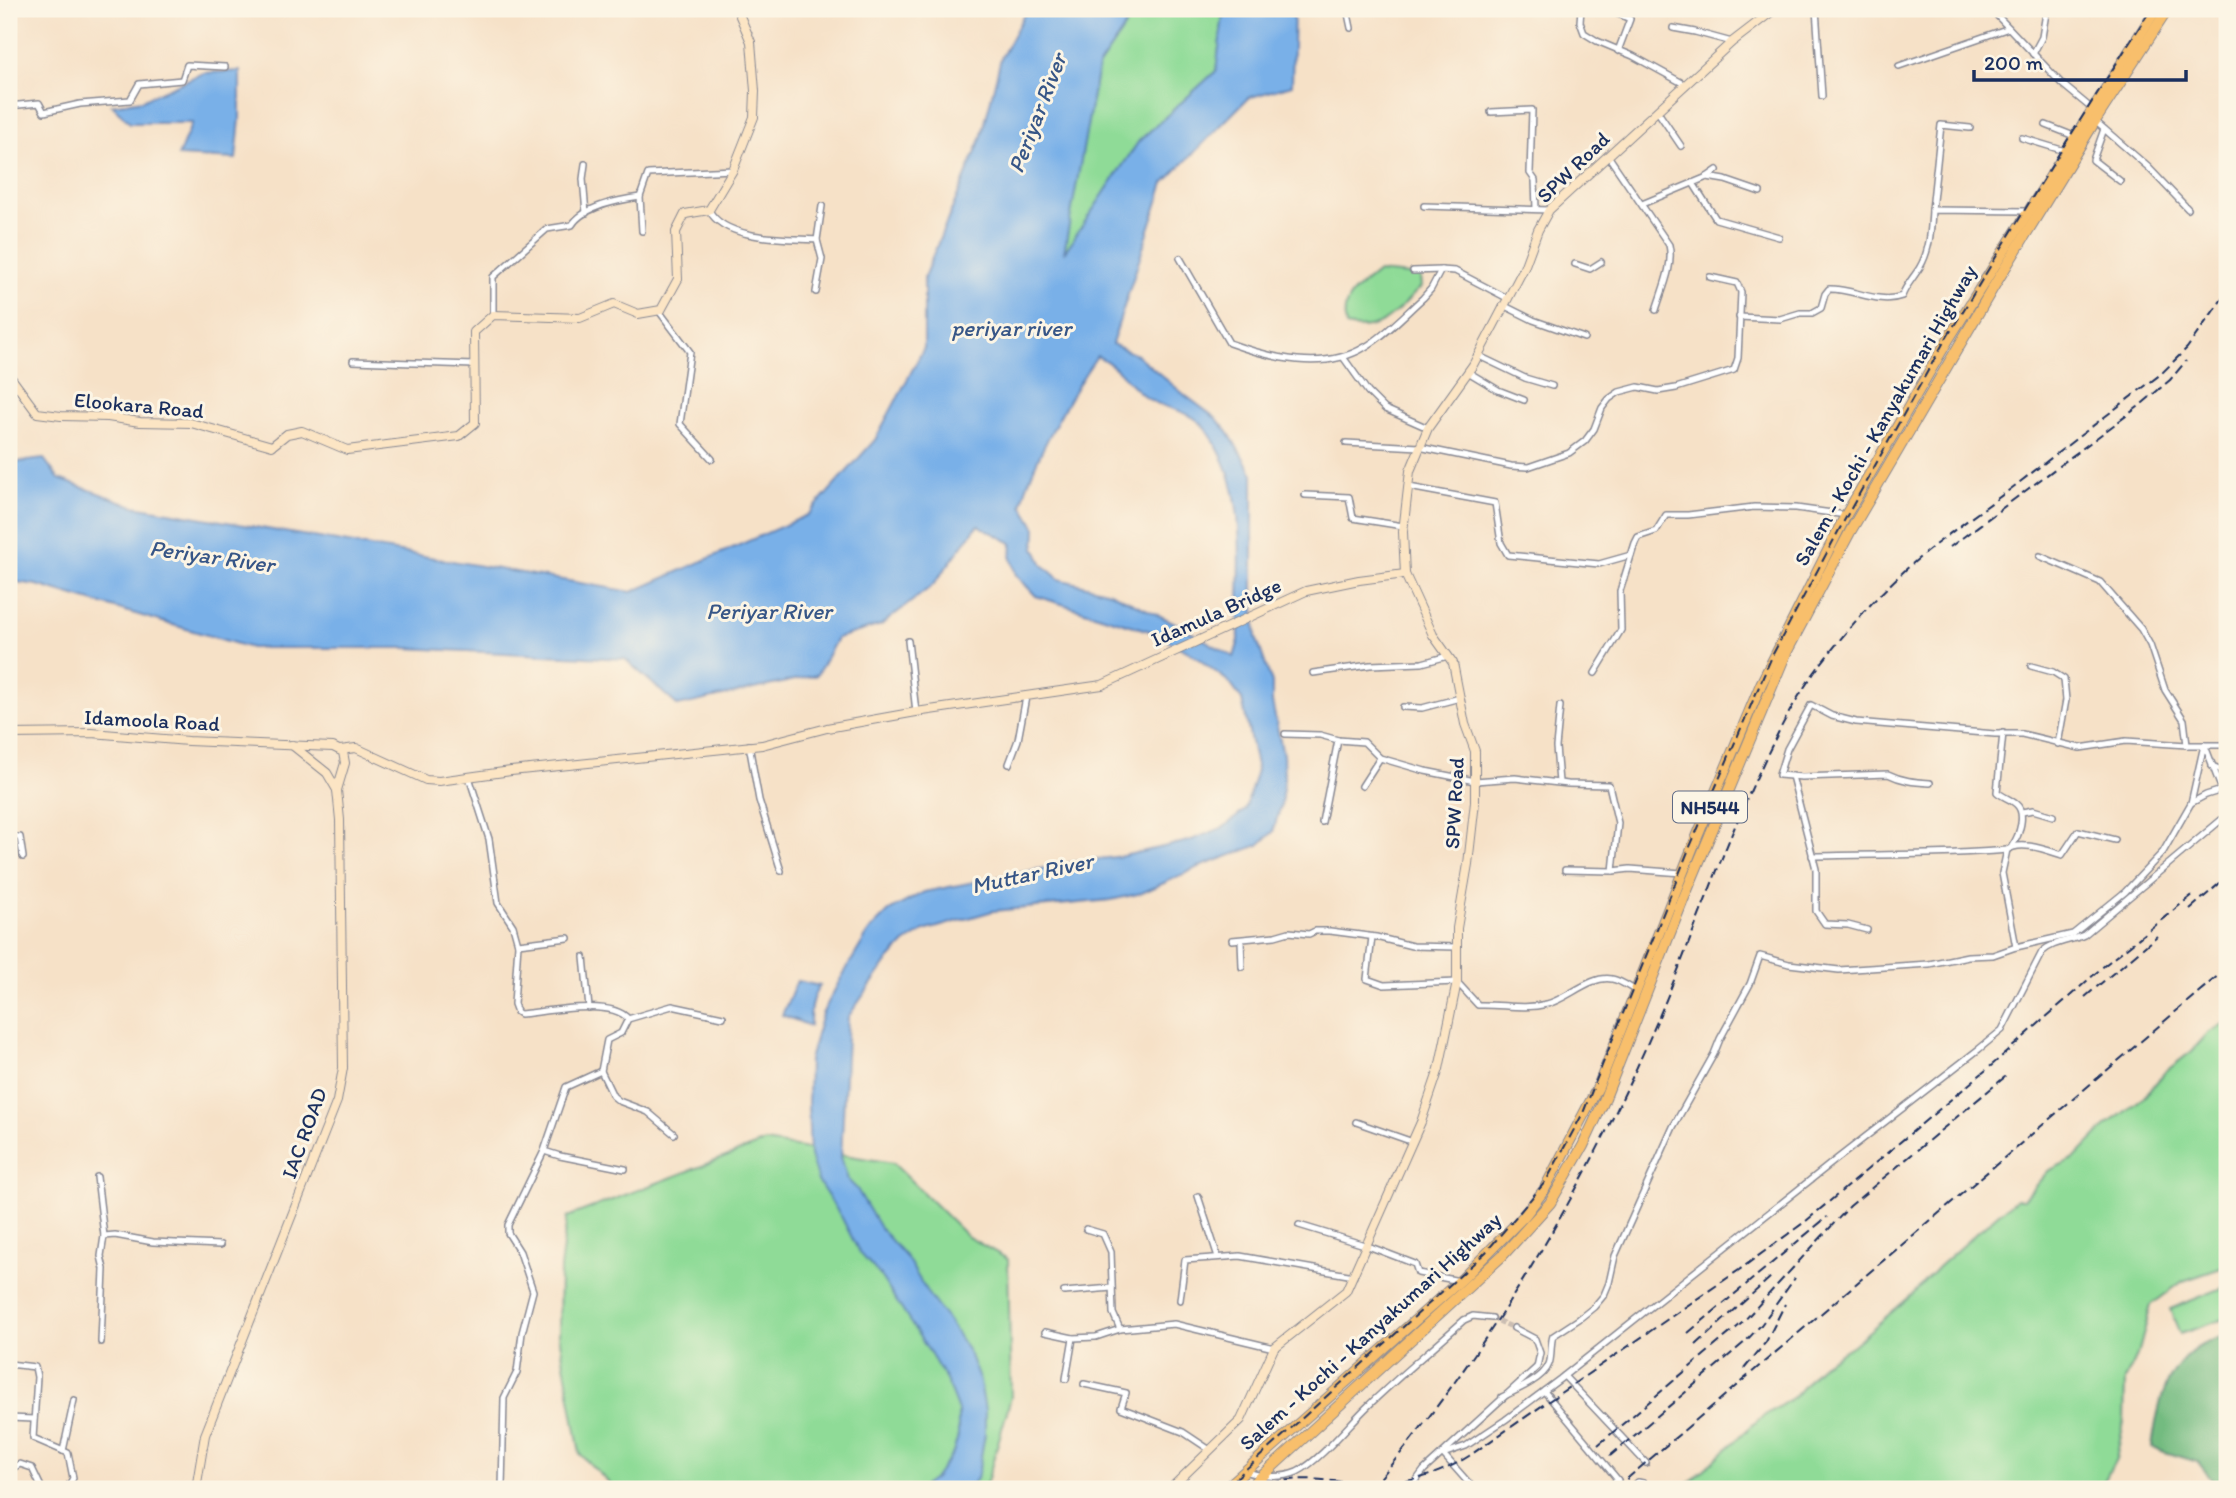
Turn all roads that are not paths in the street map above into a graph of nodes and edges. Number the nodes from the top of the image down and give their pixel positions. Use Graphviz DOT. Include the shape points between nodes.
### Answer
graph roads {
  1 [pos="737,9"];
  2 [pos="1347,9"];
  3 [pos="1581,9"];
  4 [pos="1615,9"];
  5 [pos="1775,9"];
  6 [pos="1816,9"];
  7 [pos="1991,9"];
  8 [pos="2156,9"];
  9 [pos="2168,9"];
  10 [pos="2046,13"];
  11 [pos="1351,28"];
  12 [pos="1673,28"];
  13 [pos="2009,28"];
  14 [pos="1732,43"];
  15 [pos="1618,51"];
  16 [pos="2034,54"];
  17 [pos="1899,66"];
  18 [pos="225,67"];
  19 [pos="1687,85"];
  20 [pos="1822,96"];
  21 [pos="9,106"];
  22 [pos="2091,108"];
  23 [pos="1490,112"];
  24 [pos="1658,112"];
  25 [pos="2095,121"];
  26 [pos="2046,125"];
  27 [pos="1970,128"];
  28 [pos="2104,129"];
  29 [pos="2074,136"];
  30 [pos="2022,138"];
  31 [pos="1681,146"];
  32 [pos="2064,151"];
  33 [pos="1609,157"];
  34 [pos="585,164"];
  35 [pos="733,170"];
  36 [pos="1717,170"];
  37 [pos="2057,173"];
  38 [pos="1707,177"];
  39 [pos="2120,181"];
  40 [pos="1693,183"];
  41 [pos="1760,192"];
  42 [pos="640,197"];
  43 [pos="1642,204"];
  44 [pos="821,206"];
  45 [pos="1424,206"];
  46 [pos="1536,209"];
  47 [pos="2188,209"];
  48 [pos="709,210"];
  49 [pos="1549,210"];
  50 [pos="1932,210"];
  51 [pos="2027,211"];
  52 [pos="586,213"];
  53 [pos="642,231"];
  54 [pos="1779,237"];
  55 [pos="817,240"];
  56 [pos="1180,258"];
  57 [pos="1601,262"];
  58 [pos="1575,264"];
  59 [pos="1441,270"];
  60 [pos="1413,271"];
  61 [pos="1710,277"];
  62 [pos="816,292"];
  63 [pos="1505,302"];
  64 [pos="1656,310"];
  65 [pos="659,311"];
  66 [pos="493,315"];
  67 [pos="1739,317"];
  68 [pos="1584,338"];
  69 [pos="1477,355"];
  70 [pos="1343,358"];
  71 [pos="353,361"];
  72 [pos="474,365"];
  73 [pos="1468,371"];
  74 [pos="9,379"];
  75 [pos="1552,386"];
  76 [pos="1524,400"];
  77 [pos="1428,428"];
  78 [pos="1346,443"];
  79 [pos="1419,447"];
  80 [pos="712,459"];
  81 [pos="1409,487"];
  82 [pos="1305,495"];
  83 [pos="1846,515"];
  84 [pos="1403,526"];
  85 [pos="1632,555"];
  86 [pos="2040,556"];
  87 [pos="1405,575"];
  88 [pos="908,641"];
  89 [pos="1448,656"];
  90 [pos="2031,666"];
  91 [pos="1313,673"];
  92 [pos="1595,674"];
  93 [pos="1026,697"];
  94 [pos="1460,698"];
  95 [pos="1560,706"];
  96 [pos="1403,708"];
  97 [pos="916,712"];
  98 [pos="2003,733"];
  99 [pos="9,734"];
  100 [pos="1285,734"];
  101 [pos="1338,740"];
  102 [pos="2058,744"];
  103 [pos="292,745"];
  104 [pos="749,745"];
  105 [pos="2187,745"];
  106 [pos="2204,745"];
  107 [pos="2227,745"];
  108 [pos="326,747"];
  109 [pos="340,750"];
  110 [pos="1380,758"];
  111 [pos="1009,764"];
  112 [pos="318,765"];
  113 [pos="2212,766"];
  114 [pos="341,770"];
  115 [pos="2227,772"];
  116 [pos="327,773"];
  117 [pos="1792,776"];
  118 [pos="469,777"];
  119 [pos="1475,781"];
  120 [pos="1559,782"];
  121 [pos="1930,783"];
  122 [pos="1362,786"];
  123 [pos="337,790"];
  124 [pos="2222,790"];
  125 [pos="2227,801"];
  126 [pos="2191,803"];
  127 [pos="2022,812"];
  128 [pos="2227,815"];
  129 [pos="2053,816"];
  130 [pos="1322,822"];
  131 [pos="9,837"];
  132 [pos="2115,840"];
  133 [pos="2010,848"];
  134 [pos="23,856"];
  135 [pos="1812,856"];
  136 [pos="1565,870"];
  137 [pos="780,871"];
  138 [pos="1613,871"];
  139 [pos="1683,873"];
  140 [pos="1867,930"];
  141 [pos="1372,937"];
  142 [pos="568,938"];
  143 [pos="1232,940"];
  144 [pos="1241,940"];
  145 [pos="518,944"];
  146 [pos="1457,947"];
  147 [pos="2016,947"];
  148 [pos="584,957"];
  149 [pos="1242,967"];
  150 [pos="1457,982"];
  151 [pos="1636,991"];
  152 [pos="589,1008"];
  153 [pos="723,1017"];
  154 [pos="628,1019"];
  155 [pos="601,1071"];
  156 [pos="1356,1122"];
  157 [pos="674,1133"];
  158 [pos="1413,1142"];
  159 [pos="544,1151"];
  160 [pos="625,1169"];
  161 [pos="97,1177"];
  162 [pos="1198,1196"];
  163 [pos="1299,1226"];
  164 [pos="1086,1229"];
  165 [pos="104,1236"];
  166 [pos="220,1245"];
  167 [pos="1368,1246"];
  168 [pos="1218,1257"];
  169 [pos="1354,1276"];
  170 [pos="1460,1281"];
  171 [pos="1112,1288"];
  172 [pos="1064,1292"];
  173 [pos="1180,1300"];
  174 [pos="1492,1318"];
  175 [pos="1514,1328"];
  176 [pos="1120,1329"];
  177 [pos="1045,1332"];
  178 [pos="1073,1338"];
  179 [pos="101,1342"];
  180 [pos="1274,1348"];
  181 [pos="9,1364"];
  182 [pos="1564,1376"];
  183 [pos="1066,1379"];
  184 [pos="1084,1384"];
  185 [pos="1544,1391"];
  186 [pos="1502,1397"];
  187 [pos="74,1400"];
  188 [pos="9,1418"];
  189 [pos="34,1419"];
  190 [pos="1210,1450"];
  191 [pos="63,1451"];
  192 [pos="1443,1454"];
  193 [pos="1646,1463"];
  194 [pos="9,1470"];
  195 [pos="1245,1471"];
  196 [pos="1262,1477"];
  197 [pos="42,1489"];
  198 [pos="67,1489"];
  199 [pos="196,1489"];
  200 [pos="502,1489"];
  201 [pos="1170,1489"];
  202 [pos="1225,1489"];
  203 [pos="1248,1489"];
  204 [pos="1410,1489"];
  205 [pos="1474,1489"];
  206 [pos="1606,1489"];
  207 [pos="1630,1489"];
  208 [pos="1648,1489"];
  1 -- 35 [label="main road" via="751,42 755,91 754,117"];
  2 -- 11 [label="street"];
  3 -- 15 [label="street" via="1584,33"];
  4 -- 15 [label="street" via="1630,19"];
  5 -- 14 [label="main road, SPW Road"];
  6 -- 20 [label="street"];
  7 -- 13 [label="street"];
  8 -- 22 [label="highway, Salem - Kochi - Kanyakumari Highway / NH544"];
  9 -- 25 [label="highway, Salem - Kochi - Kanyakumari Highway / NH544"];
  10 -- 16 [label="street"];
  12 -- 14 [label="street"];
  13 -- 16 [label="street"];
  13 -- 17 [label="street"];
  14 -- 19 [label="main road, SPW Road"];
  15 -- 19 [label="street"];
  16 -- 22 [label="street"];
  18 -- 21 [label="street" via="187,65 182,80 139,84 130,100 44,112 39,103"];
  19 -- 24 [label="main road, SPW Road"];
  22 -- 29 [label="highway, Salem - Kochi - Kanyakumari Highway / NH544"];
  23 -- 46 [label="street" via="1532,110 1530,173 1535,180"];
  24 -- 31 [label="street"];
  24 -- 33 [label="main road, SPW Road"];
  25 -- 28 [label="street"];
  25 -- 37 [label="highway, Salem - Kochi - Kanyakumari Highway / NH544"];
  26 -- 29 [label="street"];
  27 -- 50 [label="street" via="1941,125"];
  28 -- 39 [label="street" via="2093,160"];
  28 -- 47 [label="street"];
  29 -- 32 [label="highway, Salem - Kochi - Kanyakumari Highway / NH544"];
  30 -- 32 [label="street"];
  32 -- 37 [label="highway, Salem - Kochi - Kanyakumari Highway / NH544"];
  33 -- 43 [label="street"];
  33 -- 49 [label="main road, SPW Road"];
  34 -- 52 [label="street"];
  35 -- 42 [label="street" via="648,174"];
  35 -- 48 [label="main road"];
  36 -- 38 [label="street"];
  37 -- 51 [label="highway, Salem - Kochi - Kanyakumari Highway / NH544"];
  37 -- 196 [label="highway, Salem - Kochi - Kanyakumari Highway / NH544" via="1850,532 1786,653 1603,1103 1556,1194 1503,1255"];
  38 -- 40 [label="street"];
  38 -- 41 [label="street"];
  40 -- 43 [label="street"];
  40 -- 54 [label="street" via="1716,219"];
  42 -- 52 [label="street"];
  42 -- 53 [label="street"];
  43 -- 64 [label="street" via="1671,254"];
  44 -- 55 [label="street"];
  45 -- 46 [label="street"];
  46 -- 49 [label="street"];
  48 -- 55 [label="street" via="720,224 749,235"];
  48 -- 65 [label="main road" via="685,214 676,232 678,279"];
  49 -- 63 [label="main road, SPW Road"];
  50 -- 51 [label="street"];
  50 -- 67 [label="street" via="1925,258 1902,296 1892,300 1829,289 1821,308 1812,313 1780,319"];
  51 -- 83 [label="highway, Salem - Kochi - Kanyakumari Highway / NH544"];
  52 -- 66 [label="street" via="572,225 547,229 493,276"];
  55 -- 62 [label="street" via="822,259"];
  56 -- 70 [label="street" via="1229,343 1259,354 1324,362"];
  57 -- 58 [label="street" via="1590,269"];
  59 -- 60 [label="street"];
  59 -- 63 [label="street" via="1455,271"];
  59 -- 70 [label="street" via="1431,289 1415,304 1367,347"];
  61 -- 67 [label="street" via="1737,283"];
  63 -- 68 [label="street" via="1533,320"];
  63 -- 69 [label="main road, SPW Road"];
  65 -- 66 [label="main road" via="638,314 614,304 580,318"];
  65 -- 80 [label="street" via="690,352 680,424"];
  66 -- 72 [label="main road, Elookara Road" via="474,332"];
  67 -- 79 [label="street" via="1734,370 1676,388 1639,387 1619,392 1602,408 1585,441 1569,453 1528,467"];
  69 -- 73 [label="main road, SPW Road"];
  69 -- 75 [label="street"];
  70 -- 77 [label="street" via="1385,409"];
  71 -- 72 [label="street"];
  72 -- 74 [label="main road, Elookara Road" via="475,423 459,436 347,450 302,431 287,434 272,446 191,423 37,413"];
  73 -- 76 [label="street" via="1497,390"];
  73 -- 77 [label="main road, SPW Road"];
  77 -- 79 [label="main road, SPW Road"];
  78 -- 79 [label="street"];
  79 -- 81 [label="main road, SPW Road"];
  81 -- 84 [label="main road, SPW Road"];
  81 -- 85 [label="street" via="1495,503 1501,543 1508,555 1599,565"];
  82 -- 84 [label="street" via="1349,496 1353,518"];
  83 -- 85 [label="street" via="1754,507 1666,515 1656,531 1638,537"];
  83 -- 139 [label="highway, Salem - Kochi - Kanyakumari Highway / NH544" via="1761,684"];
  84 -- 87 [label="main road, SPW Road"];
  85 -- 92 [label="street" via="1620,591 1621,630"];
  86 -- 105 [label="street" via="2100,582 2141,629 2165,690 2184,720"];
  87 -- 89 [label="main road, SPW Road"];
  87 -- 93 [label="main road, Idamula Bridge" via="1306,591 1102,685"];
  88 -- 97 [label="street"];
  89 -- 91 [label="street" via="1422,663"];
  89 -- 94 [label="main road, SPW Road"];
  90 -- 102 [label="street" via="2064,679 2066,699"];
  93 -- 97 [label="main road, Idamula Bridge"];
  93 -- 111 [label="street"];
  94 -- 96 [label="street"];
  94 -- 119 [label="main road, SPW Road" via="1475,751"];
  95 -- 120 [label="street"];
  97 -- 104 [label="main road, Idamula Bridge"];
  98 -- 102 [label="street"];
  98 -- 117 [label="street" via="1856,722 1811,705 1787,749 1779,775"];
  98 -- 127 [label="street" via="1997,792"];
  99 -- 103 [label="main road, Idamoola Road" via="92,733"];
  100 -- 101 [label="street"];
  101 -- 110 [label="street" via="1364,742"];
  101 -- 130 [label="street"];
  102 -- 105 [label="street" via="2080,748 2126,741"];
  103 -- 108 [label="main road, Idamoola Road"];
  103 -- 112 [label="main road"];
  104 -- 118 [label="main road, Idamula Bridge"];
  104 -- 137 [label="street"];
  105 -- 106 [label="street"];
  106 -- 107 [label="street"];
  106 -- 113 [label="street"];
  106 -- 126 [label="street"];
  108 -- 109 [label="main road"];
  108 -- 112 [label="main road"];
  109 -- 114 [label="main road" via="345,760"];
  109 -- 118 [label="main road, Idamula Bridge" via="356,748 426,780"];
  110 -- 119 [label="street"];
  110 -- 122 [label="street"];
  112 -- 116 [label="main road"];
  113 -- 115 [label="street"];
  113 -- 124 [label="street"];
  114 -- 116 [label="main road"];
  114 -- 123 [label="main road"];
  116 -- 123 [label="main road, IAC ROAD"];
  117 -- 121 [label="street" via="1888,774"];
  117 -- 135 [label="street"];
  118 -- 145 [label="street" via="489,839 498,903"];
  119 -- 120 [label="street"];
  119 -- 146 [label="main road, SPW Road"];
  120 -- 138 [label="street" via="1609,785 1618,823"];
  123 -- 199 [label="main road, IAC ROAD" via="344,1017 337,1101 205,1435"];
  124 -- 125 [label="street"];
  124 -- 126 [label="street"];
  126 -- 147 [label="street" via="2163,852 2125,892 2073,934"];
  127 -- 129 [label="street"];
  127 -- 133 [label="street"];
  128 -- 182 [label="street" via="2084,935 2048,946 2002,1030"];
  131 -- 134 [label="street" via="20,837"];
  132 -- 133 [label="street" via="2078,831 2062,855 2020,845"];
  133 -- 135 [label="street" via="1922,856"];
  133 -- 147 [label="street" via="2002,873"];
  135 -- 140 [label="street" via="1819,918 1825,924"];
  136 -- 138 [label="street"];
  138 -- 139 [label="street"];
  139 -- 151 [label="highway, Salem - Kochi - Kanyakumari Highway / NH544"];
  141 -- 144 [label="street" via="1323,931"];
  141 -- 146 [label="street" via="1412,946"];
  141 -- 150 [label="street" via="1367,979 1384,985"];
  142 -- 145 [label="street"];
  143 -- 144 [label="street"];
  144 -- 149 [label="street"];
  145 -- 152 [label="street" via="517,1012"];
  146 -- 150 [label="main road, SPW Road"];
  147 -- 186 [label="street" via="1929,964 1839,970 1760,956 1750,984 1673,1127 1615,1256 1604,1295 1553,1336 1549,1364 1540,1374"];
  148 -- 152 [label="street"];
  150 -- 151 [label="street" via="1478,1005 1517,1009 1550,1004 1599,980 1613,979"];
  150 -- 158 [label="main road, SPW Road" via="1439,1069"];
  151 -- 170 [label="highway, Salem - Kochi - Kanyakumari Highway / NH544" via="1598,1087 1544,1190"];
  152 -- 154 [label="street" via="611,1009"];
  153 -- 154 [label="street" via="672,1006"];
  154 -- 155 [label="street" via="621,1033 607,1040"];
  155 -- 157 [label="street" via="613,1096 648,1112"];
  155 -- 159 [label="street" via="566,1087"];
  156 -- 158 [label="street"];
  158 -- 167 [label="main road, SPW Road"];
  159 -- 160 [label="street"];
  159 -- 200 [label="street" via="508,1225 533,1291 517,1372 504,1398"];
  161 -- 165 [label="street"];
  162 -- 168 [label="street"];
  163 -- 167 [label="street"];
  164 -- 171 [label="street" via="1103,1234 1110,1245"];
  165 -- 166 [label="street"];
  165 -- 179 [label="street"];
  167 -- 169 [label="main road, SPW Road"];
  167 -- 170 [label="street" via="1415,1264 1418,1273"];
  168 -- 169 [label="street" via="1240,1256"];
  168 -- 173 [label="street" via="1185,1260"];
  169 -- 180 [label="main road, SPW Road" via="1346,1291"];
  170 -- 195 [label="highway, Salem - Kochi - Kanyakumari Highway / NH544"];
  171 -- 172 [label="street"];
  171 -- 176 [label="street" via="1113,1313"];
  174 -- 196 [label="street" via="1464,1320 1310,1464 1294,1473"];
  175 -- 186 [label="street" via="1535,1339 1539,1360 1537,1367"];
  176 -- 178 [label="street"];
  176 -- 180 [label="street" via="1174,1324"];
  177 -- 178 [label="street"];
  178 -- 183 [label="street"];
  180 -- 190 [label="main road, SPW Road" via="1241,1420"];
  181 -- 189 [label="street" via="35,1367"];
  182 -- 185 [label="street"];
  182 -- 193 [label="street"];
  184 -- 190 [label="street" via="1126,1393 1121,1408 1183,1432"];
  185 -- 192 [label="street" via="1466,1446"];
  185 -- 206 [label="street" via="1618,1480"];
  186 -- 192 [label="street"];
  187 -- 191 [label="street"];
  188 -- 189 [label="street"];
  189 -- 191 [label="street" via="33,1438"];
  190 -- 201 [label="main road, SPW Road"];
  191 -- 198 [label="street" via="68,1453 73,1478"];
  192 -- 204 [label="street"];
  192 -- 205 [label="street"];
  194 -- 197 [label="street" via="20,1464 32,1468"];
  195 -- 196 [label="street"];
  195 -- 202 [label="highway, Salem - Kochi - Kanyakumari Highway / NH544"];
  196 -- 203 [label="highway, Salem - Kochi - Kanyakumari Highway / NH544"];
  207 -- 208 [label="street" via="1638,1482"];
}
